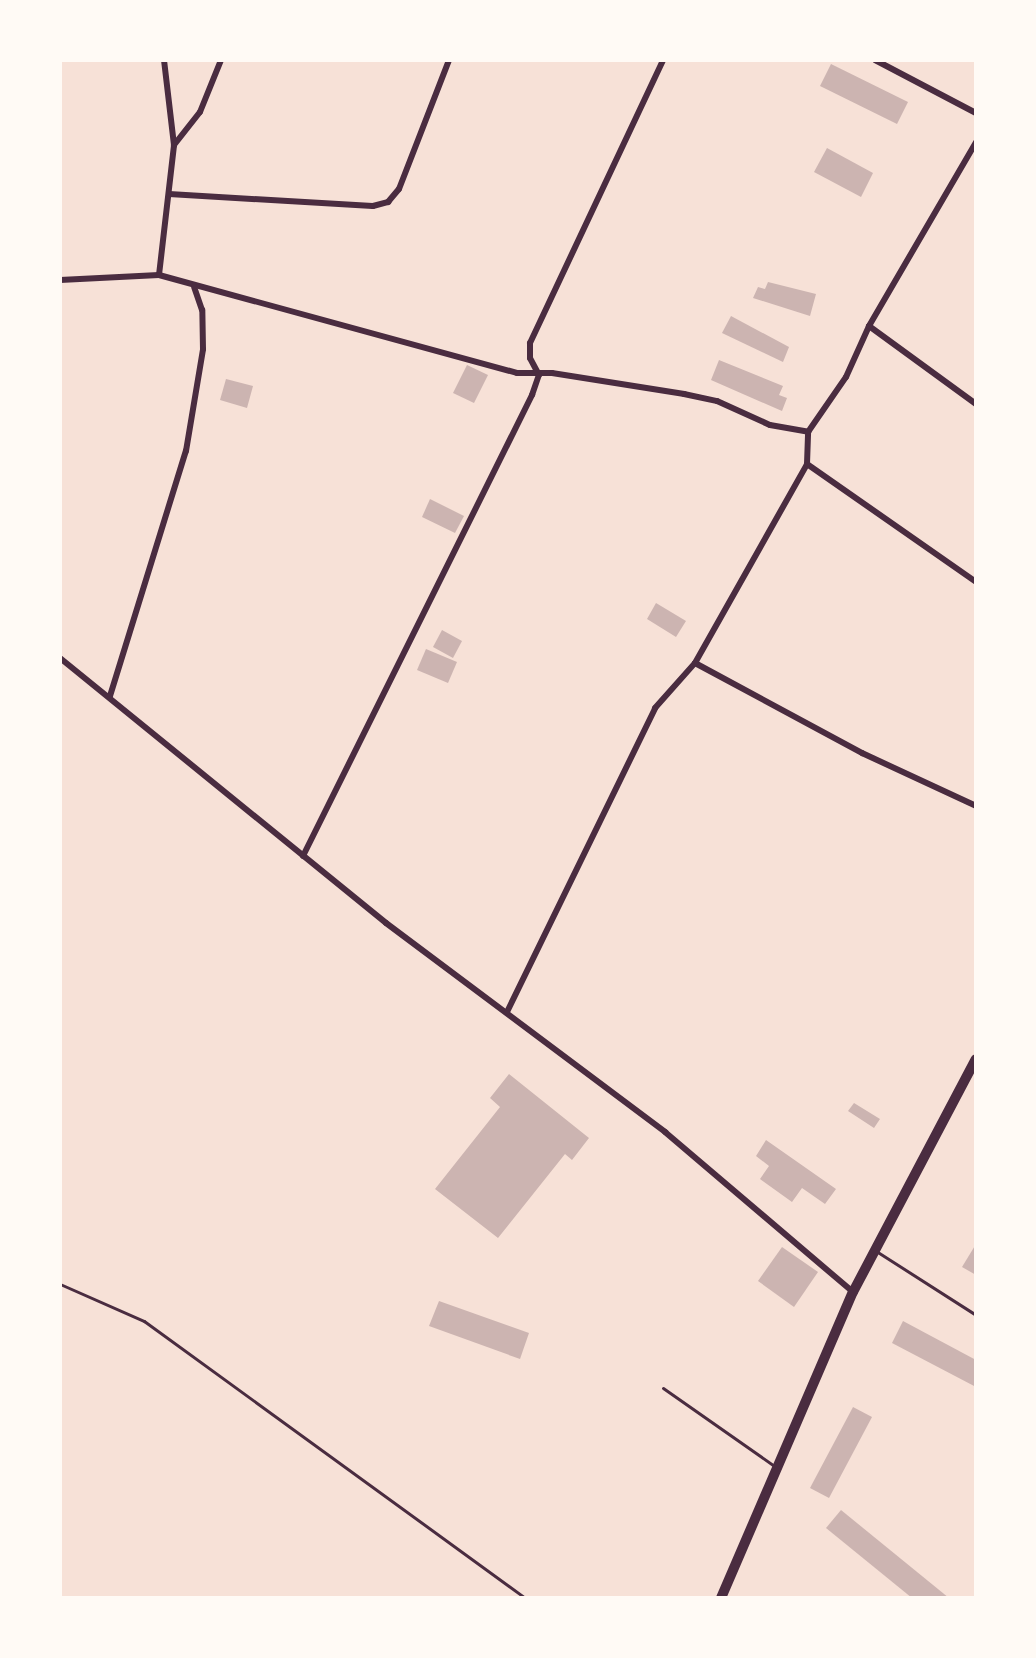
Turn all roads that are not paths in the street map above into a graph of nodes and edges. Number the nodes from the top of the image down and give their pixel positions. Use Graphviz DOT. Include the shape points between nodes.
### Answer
graph roads {
  1 [pos="164,60"];
  2 [pos="221,60"];
  3 [pos="449,60"];
  4 [pos="663,60"];
  5 [pos="875,60"];
  6 [pos="976,113"];
  7 [pos="976,142"];
  8 [pos="174,145"];
  9 [pos="169,194"];
  10 [pos="159,275"];
  11 [pos="60,280"];
  12 [pos="194,287"];
  13 [pos="869,326"];
  14 [pos="539,375"];
  15 [pos="976,404"];
  16 [pos="808,432"];
  17 [pos="807,464"];
  18 [pos="976,582"];
  19 [pos="60,658"];
  20 [pos="695,663"];
  21 [pos="110,696"];
  22 [pos="976,806"];
  23 [pos="303,856"];
  24 [pos="507,1012"];
  25 [pos="976,1059"];
  26 [pos="876,1251"];
  27 [pos="60,1284"];
  28 [pos="853,1292"];
  29 [pos="976,1315"];
  30 [pos="663,1388"];
  31 [pos="776,1467"];
  32 [pos="525,1598"];
  33 [pos="721,1598"];
  1 -- 8 [label="street"];
  2 -- 8 [label="street" via="200,112"];
  3 -- 9 [label="street" via="399,189 388,202 373,206"];
  4 -- 14 [label="street" via="530,343 530,358"];
  5 -- 6 [label="street"];
  7 -- 13 [label="street"];
  8 -- 9 [label="street"];
  9 -- 10 [label="street"];
  10 -- 11 [label="street"];
  10 -- 12 [label="street"];
  12 -- 14 [label="street"];
  12 -- 21 [label="street" via="202,310 203,349 186,451"];
  13 -- 15 [label="street"];
  13 -- 16 [label="street" via="846,377"];
  14 -- 16 [label="street" via="684,394 717,401 770,425"];
  14 -- 23 [label="street"];
  16 -- 17 [label="street"];
  17 -- 18 [label="street"];
  17 -- 20 [label="street"];
  19 -- 21 [label="street"];
  20 -- 22 [label="street" via="862,753"];
  20 -- 24 [label="street" via="655,708"];
  21 -- 23 [label="street"];
  23 -- 24 [label="street"];
  24 -- 28 [label="street" via="665,1132"];
  25 -- 26 [label="main road"];
  26 -- 28 [label="main road"];
  26 -- 29 [label="lane"];
  27 -- 32 [label="lane" via="144,1321"];
  28 -- 31 [label="main road"];
  30 -- 31 [label="lane"];
  31 -- 33 [label="main road"];
}
